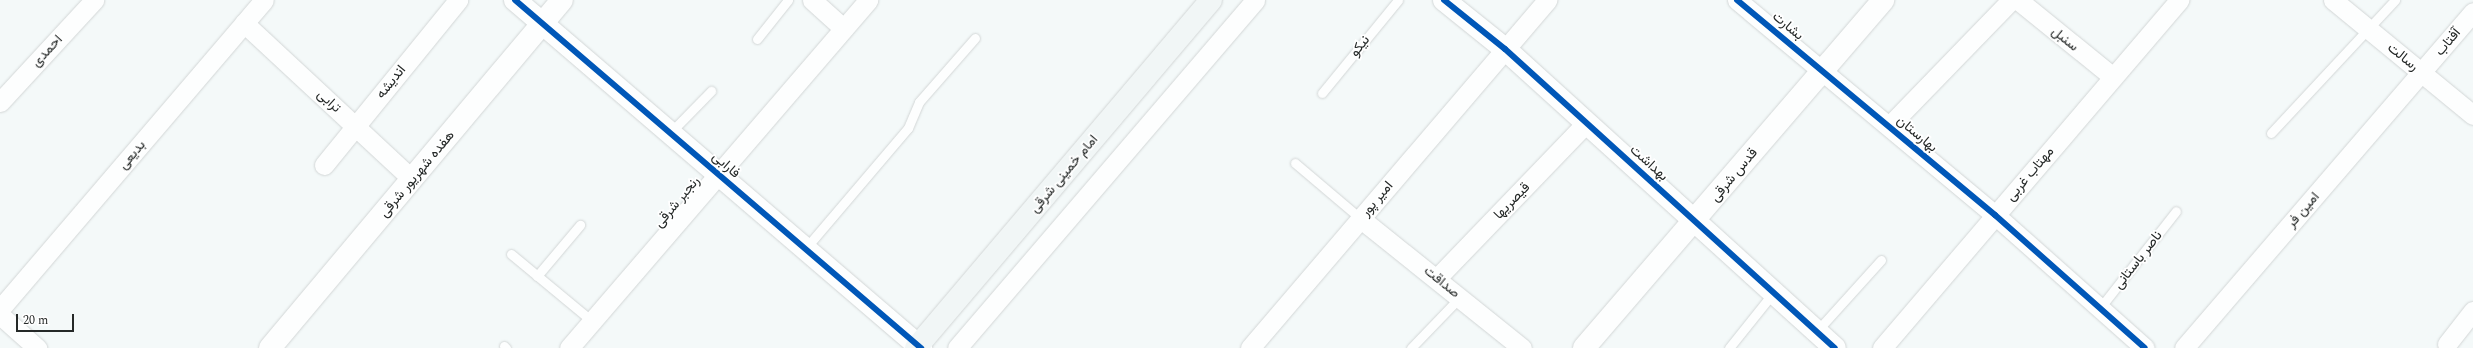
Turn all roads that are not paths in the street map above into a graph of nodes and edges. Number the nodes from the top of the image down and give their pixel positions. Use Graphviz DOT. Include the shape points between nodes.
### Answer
graph roads {
  1 [pos="94,0"];
  2 [pos="264,0"];
  3 [pos="458,0"];
  4 [pos="515,0"];
  5 [pos="562,0"];
  6 [pos="788,0"];
  7 [pos="812,0"];
  8 [pos="868,0"];
  9 [pos="1211,0"];
  10 [pos="1255,0"];
  11 [pos="1398,0"];
  12 [pos="1444,0"];
  13 [pos="1547,0"];
  14 [pos="1737,0"];
  15 [pos="1883,0"];
  16 [pos="2011,0"];
  17 [pos="2018,0"];
  18 [pos="2179,0"];
  19 [pos="2333,0"];
  20 [pos="2394,0"];
  21 [pos="2473,12"];
  22 [pos="244,23"];
  23 [pos="543,24"];
  24 [pos="843,28"];
  25 [pos="2369,29"];
  26 [pos="974,38"];
  27 [pos="757,39"];
  28 [pos="1505,49"];
  29 [pos="1823,71"];
  30 [pos="2422,72"];
  31 [pos="2113,78"];
  32 [pos="711,91"];
  33 [pos="1322,93"];
  34 [pos="0,102"];
  35 [pos="2473,115"];
  36 [pos="1586,123"];
  37 [pos="356,125"];
  38 [pos="1888,126"];
  39 [pos="670,133"];
  40 [pos="2270,133"];
  41 [pos="1295,163"];
  42 [pos="324,165"];
  43 [pos="717,173"];
  44 [pos="412,179"];
  45 [pos="2176,211"];
  46 [pos="1995,215"];
  47 [pos="1360,218"];
  48 [pos="1695,221"];
  49 [pos="580,225"];
  50 [pos="805,249"];
  51 [pos="510,254"];
  52 [pos="1882,260"];
  53 [pos="537,276"];
  54 [pos="1437,278"];
  55 [pos="1774,292"];
  56 [pos="1460,297"];
  57 [pos="2100,308"];
  58 [pos="0,309"];
  59 [pos="2473,311"];
  60 [pos="0,315"];
  61 [pos="592,321"];
  62 [pos="1816,332"];
  63 [pos="2447,344"];
  64 [pos="918,347"];
  65 [pos="1586,347"];
  66 [pos="37,348"];
  67 [pos="270,348"];
  68 [pos="569,348"];
  69 [pos="957,348"];
  70 [pos="1250,348"];
  71 [pos="1411,348"];
  72 [pos="1522,348"];
  73 [pos="1729,348"];
  74 [pos="1834,348"];
  75 [pos="1882,348"];
  76 [pos="2145,348"];
  77 [pos="2184,348"];
  1 -- 34 [label="street, احمدی"];
  2 -- 22 [label="street, بدیعی"];
  3 -- 37 [label="street, اندیشه"];
  4 -- 23 [label="street, فارابی"];
  5 -- 23 [label="street, هفده شهریور شرقی"];
  6 -- 27 [label="lane"];
  7 -- 24 [label="street"];
  8 -- 24 [label="street, رنجبر شرقی"];
  9 -- 64 [label="main road, امام خمینی شرقی"];
  10 -- 69 [label="street"];
  11 -- 33 [label="lane, نیکو"];
  12 -- 28 [label="street, بهداشت"];
  13 -- 28 [label="street, امیر پور"];
  14 -- 29 [label="street, بشارت"];
  15 -- 29 [label="street, قدس شرقی"];
  16 -- 38 [label="street, بهارستان"];
  17 -- 31 [label="street, سنبل"];
  18 -- 31 [label="street, مهتاب غربی"];
  19 -- 25 [label="street, رسالت"];
  20 -- 25 [label="lane"];
  21 -- 30 [label="street, آفتاب"];
  22 -- 37 [label="street, ترابی"];
  22 -- 58 [label="street, بدیعی"];
  23 -- 39 [label="street, فارابی"];
  23 -- 44 [label="street, هفده شهریور شرقی"];
  24 -- 43 [label="street, رنجبر شرقی"];
  25 -- 30 [label="street, رسالت"];
  25 -- 40 [label="lane"];
  26 -- 50 [label="lane" via="919,102 908,128"];
  28 -- 36 [label="street, بهداشت"];
  28 -- 47 [label="street, امیر پور"];
  29 -- 38 [label="street, بهارستان"];
  29 -- 48 [label="street, قدس شرقی"];
  30 -- 35 [label="street, رسالت"];
  30 -- 77 [label="street, امین فر"];
  31 -- 46 [label="street, مهتاب غربی"];
  32 -- 39 [label="lane"];
  36 -- 48 [label="street, بهداشت"];
  36 -- 54 [label="street, قیصریها"];
  37 -- 42 [label="street, اندیشه"];
  37 -- 44 [label="street, ترابی"];
  38 -- 46 [label="street, بهارستان"];
  39 -- 43 [label="street, فارابی"];
  41 -- 47 [label="lane"];
  43 -- 50 [label="street, فارابی"];
  43 -- 61 [label="street, رنجبر شرقی"];
  44 -- 67 [label="street, هفده شهریور شرقی"];
  45 -- 57 [label="lane, ناصر باستانی"];
  46 -- 57 [label="street, بهارستان"];
  46 -- 75 [label="street, مهتاب غربی"];
  47 -- 54 [label="street, صداقت"];
  47 -- 70 [label="street, امیر پور"];
  48 -- 55 [label="street, بهداشت"];
  48 -- 65 [label="street, قدس شرقی"];
  49 -- 53 [label="lane"];
  50 -- 64 [label="street, فارابی"];
  51 -- 53 [label="lane"];
  52 -- 62 [label="lane"];
  53 -- 61 [label="lane"];
  54 -- 56 [label="street, صداقت"];
  55 -- 62 [label="street, بهداشت"];
  55 -- 73 [label="lane"];
  56 -- 71 [label="lane"];
  56 -- 72 [label="street, صداقت"];
  57 -- 76 [label="street, بهارستان"];
  59 -- 63 [label="street"];
  60 -- 66 [label="street"];
  61 -- 68 [label="street, رنجبر شرقی"];
  62 -- 74 [label="street, بهداشت"];
}
